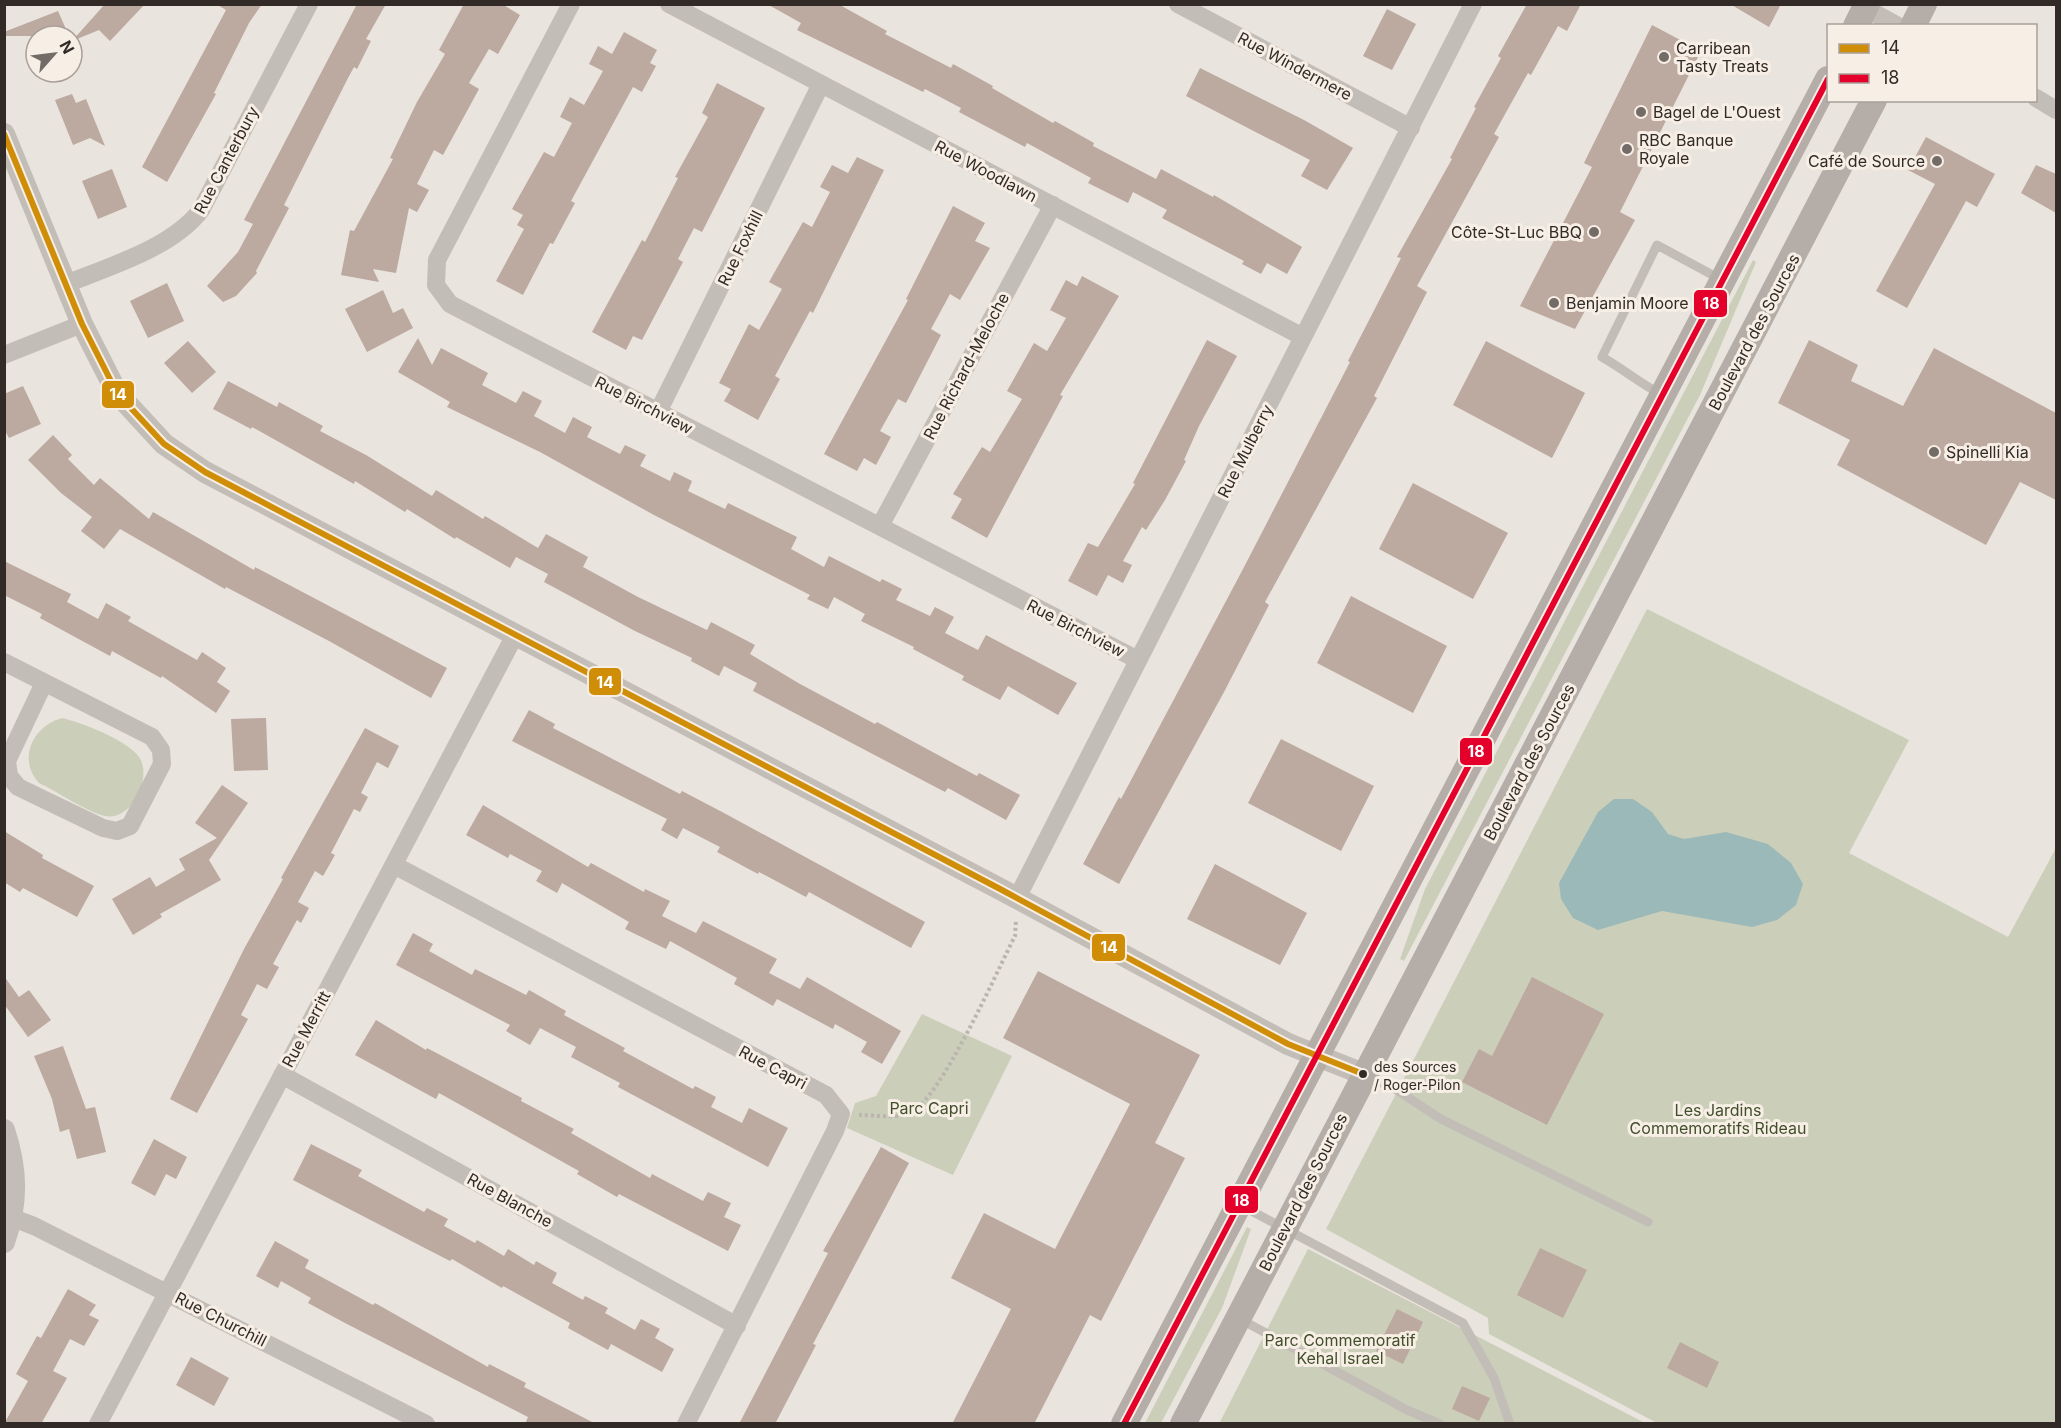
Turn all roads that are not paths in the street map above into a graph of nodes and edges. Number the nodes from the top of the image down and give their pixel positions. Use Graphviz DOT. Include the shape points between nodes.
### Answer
graph roads {
  1 [pos="309,4"];
  2 [pos="571,4"];
  3 [pos="669,4"];
  4 [pos="1178,4"];
  5 [pos="1473,4"];
  6 [pos="1924,4"];
  7 [pos="1863,13"];
  8 [pos="1893,24"];
  9 [pos="1914,24"];
  10 [pos="1827,81"];
  11 [pos="821,84"];
  12 [pos="2037,99"];
  13 [pos="1873,102"];
  14 [pos="2056,110"];
  15 [pos="1411,128"];
  16 [pos="4,134"];
  17 [pos="1053,205"];
  18 [pos="1722,280"];
  19 [pos="66,284"];
  20 [pos="82,324"];
  21 [pos="1303,337"];
  22 [pos="4,356"];
  23 [pos="1662,395"];
  24 [pos="658,412"];
  25 [pos="880,526"];
  26 [pos="515,635"];
  27 [pos="1138,660"];
  28 [pos="4,662"];
  29 [pos="44,684"];
  30 [pos="394,865"];
  31 [pos="1017,898"];
  32 [pos="1316,1057"];
  33 [pos="1363,1074"];
  34 [pos="282,1075"];
  35 [pos="4,1130"];
  36 [pos="1238,1204"];
  37 [pos="13,1218"];
  38 [pos="1648,1222"];
  39 [pos="1284,1229"];
  40 [pos="4,1242"];
  41 [pos="167,1292"];
  42 [pos="1237,1318"];
  43 [pos="737,1326"];
  44 [pos="98,1424"];
  45 [pos="426,1424"];
  46 [pos="686,1424"];
  47 [pos="1124,1424"];
  48 [pos="1183,1424"];
  49 [pos="1440,1424"];
  50 [pos="1510,1424"];
  1 -- 19 [label="street, Rue Canterbury" via="190,225 170,239"];
  2 -- 24 [label="street, Rue Birchview" via="437,260 436,285 450,304"];
  3 -- 11 [label="street, Rue Woodlawn"];
  4 -- 15 [label="street, Rue Windermere"];
  5 -- 15 [label="street, Rue Mulberry"];
  6 -- 9 [label="main road"];
  7 -- 8 [label="street"];
  10 -- 18 [label="main road"];
  11 -- 17 [label="street, Rue Woodlawn"];
  11 -- 24 [label="street, Rue Foxhill"];
  12 -- 14 [label="street"];
  13 -- 33 [label="main road, Boulevard des Sources"];
  15 -- 21 [label="street, Rue Mulberry"];
  16 -- 19 [label="street"];
  17 -- 21 [label="street, Rue Woodlawn"];
  17 -- 25 [label="street, Rue Richard-Meloche"];
  18 -- 23 [label="main road"];
  18 -- 23 [label="lane" via="1657,245 1602,357 1629,378"];
  19 -- 20 [label="street"];
  20 -- 22 [label="street"];
  20 -- 26 [label="street" via="117,393 164,444 205,472"];
  21 -- 27 [label="street, Rue Mulberry"];
  23 -- 32 [label="main road"];
  24 -- 25 [label="street, Rue Birchview"];
  25 -- 27 [label="street, Rue Birchview"];
  26 -- 30 [label="street, Rue Merritt"];
  26 -- 31 [label="street"];
  27 -- 31 [label="street, Rue Mulberry"];
  28 -- 29 [label="street"];
  29 -- 29 [label="street" via="152,737 161,750 162,764 130,826 117,831 103,828 18,787 9,776 8,761"];
  30 -- 34 [label="street, Rue Merritt"];
  30 -- 43 [label="street, Rue Capri" via="826,1095 841,1114"];
  31 -- 32 [label="street"];
  32 -- 33 [label="street"];
  32 -- 36 [label="main road"];
  33 -- 38 [label="lane" via="1441,1119"];
  33 -- 39 [label="main road, Boulevard des Sources"];
  34 -- 41 [label="street, Rue Merritt"];
  34 -- 43 [label="street, Rue Blanche"];
  35 -- 37 [label="street" via="14,1165"];
  36 -- 39 [label="lane"];
  36 -- 47 [label="main road"];
  37 -- 40 [label="street"];
  37 -- 41 [label="street, Rue Churchill"];
  39 -- 42 [label="main road, Boulevard des Sources"];
  39 -- 50 [label="lane" via="1463,1323 1494,1378"];
  41 -- 44 [label="street, Rue Merritt"];
  41 -- 45 [label="street, Rue Churchill"];
  42 -- 48 [label="main road, Boulevard des Sources"];
  42 -- 49 [label="lane"];
  43 -- 46 [label="street"];
}
